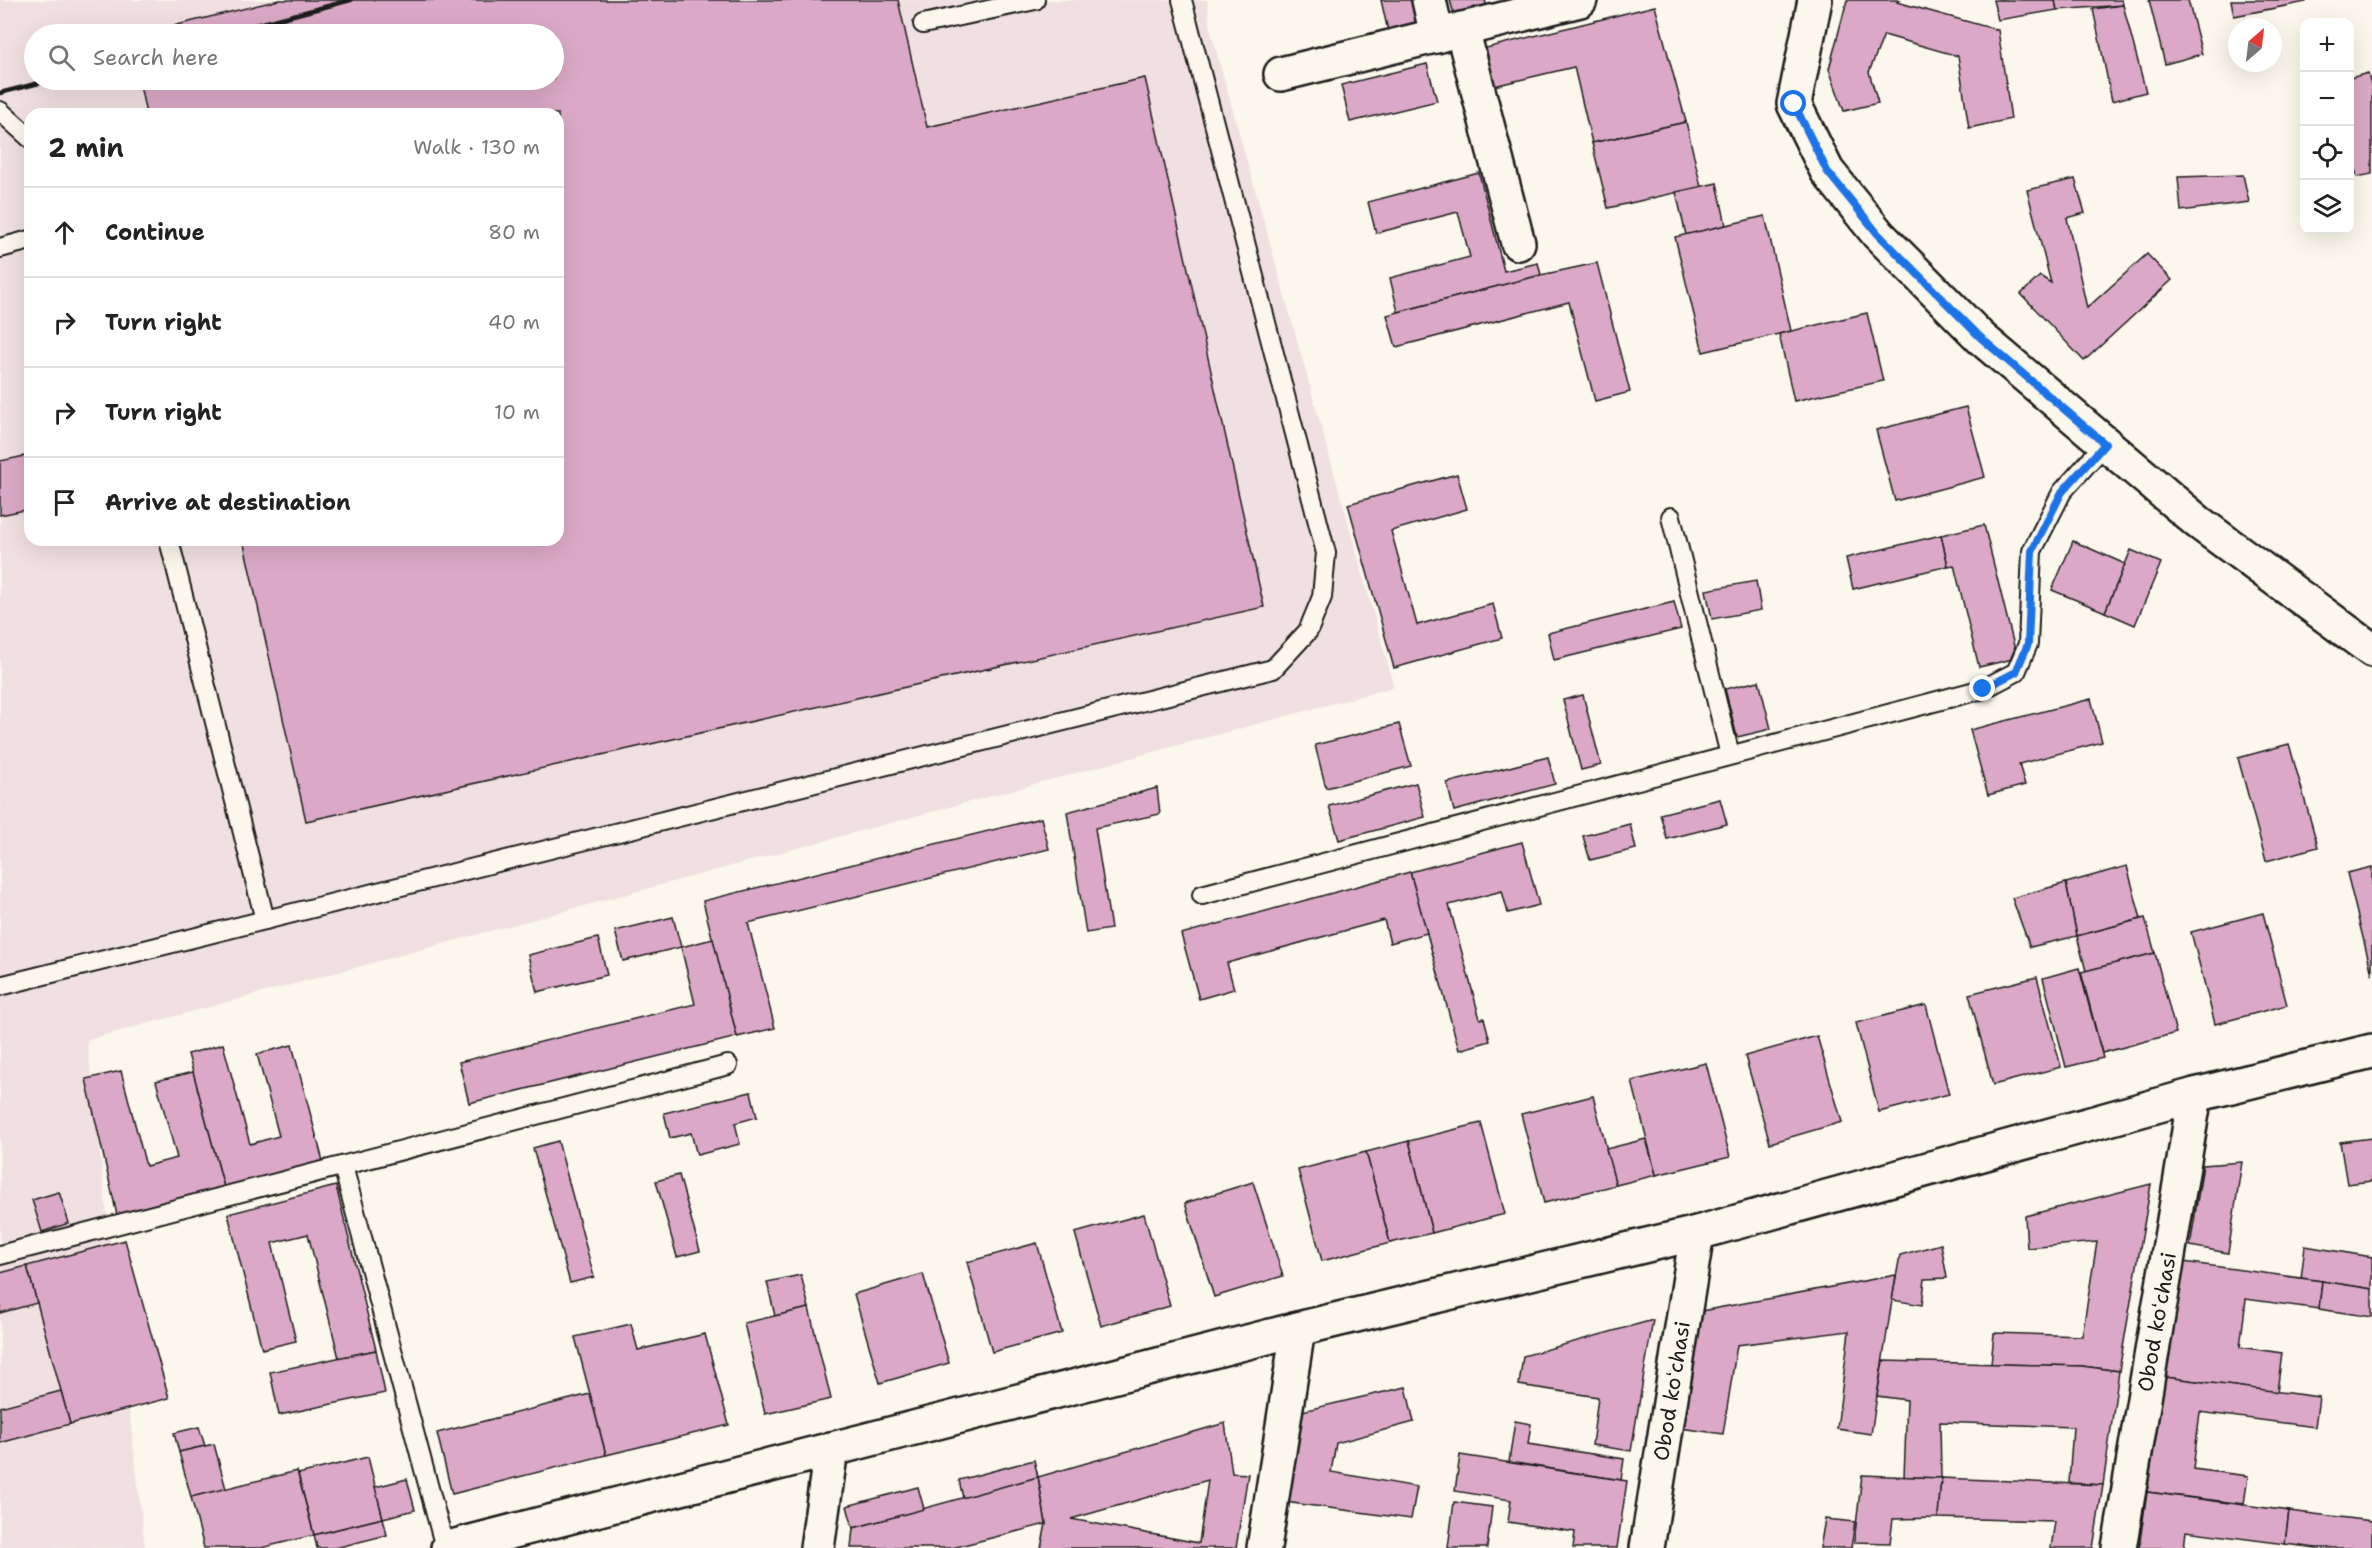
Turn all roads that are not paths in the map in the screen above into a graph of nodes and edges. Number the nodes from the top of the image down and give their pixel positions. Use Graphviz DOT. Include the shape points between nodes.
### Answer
graph roads {
  1 [pos="1035,0"];
  2 [pos="1182,0"];
  3 [pos="1429,0"];
  4 [pos="1580,0"];
  5 [pos="1815,0"];
  6 [pos="923,24"];
  7 [pos="1450,32"];
  8 [pos="1281,74"];
  9 [pos="0,111"];
  10 [pos="24,133"];
  11 [pos="24,242"];
  12 [pos="1518,243"];
  13 [pos="0,248"];
  14 [pos="2105,444"];
  15 [pos="1671,517"];
  16 [pos="171,546"];
  17 [pos="2372,650"];
  18 [pos="1730,755"];
  19 [pos="1202,895"];
  20 [pos="265,920"];
  21 [pos="0,986"];
  22 [pos="2372,1052"];
  23 [pos="728,1065"];
  24 [pos="2195,1095"];
  25 [pos="343,1166"];
  26 [pos="1697,1233"];
  27 [pos="0,1256"];
  28 [pos="1298,1329"];
  29 [pos="831,1449"];
  30 [pos="446,1548"];
  31 [pos="818,1548"];
  32 [pos="1264,1548"];
  33 [pos="1647,1548"];
  34 [pos="2119,1548"];
  1 -- 6 [label="lane"];
  2 -- 20 [label="lane" via="1326,553 1322,597 1308,631 1273,669"];
  3 -- 7 [label="street"];
  4 -- 7 [label="street"];
  5 -- 14 [label="street" via="1794,104 1827,171 1878,234 1981,338"];
  7 -- 8 [label="street"];
  7 -- 12 [label="street"];
  9 -- 10 [label="lane"];
  11 -- 13 [label="lane"];
  14 -- 17 [label="street" via="2198,522"];
  14 -- 18 [label="lane" via="2062,492 2032,551 2028,644 2016,672 1983,689"];
  15 -- 18 [label="lane"];
  16 -- 20 [label="lane"];
  18 -- 19 [label="lane"];
  20 -- 21 [label="lane"];
  22 -- 24 [label="street"];
  23 -- 25 [label="lane"];
  24 -- 26 [label="street"];
  24 -- 34 [label="street, Obod koʻchasi"];
  25 -- 27 [label="lane"];
  25 -- 30 [label="lane"];
  26 -- 28 [label="street"];
  26 -- 33 [label="street, Obod koʻchasi"];
  28 -- 29 [label="street"];
  28 -- 32 [label="street"];
  29 -- 30 [label="street"];
  29 -- 31 [label="street"];
}
